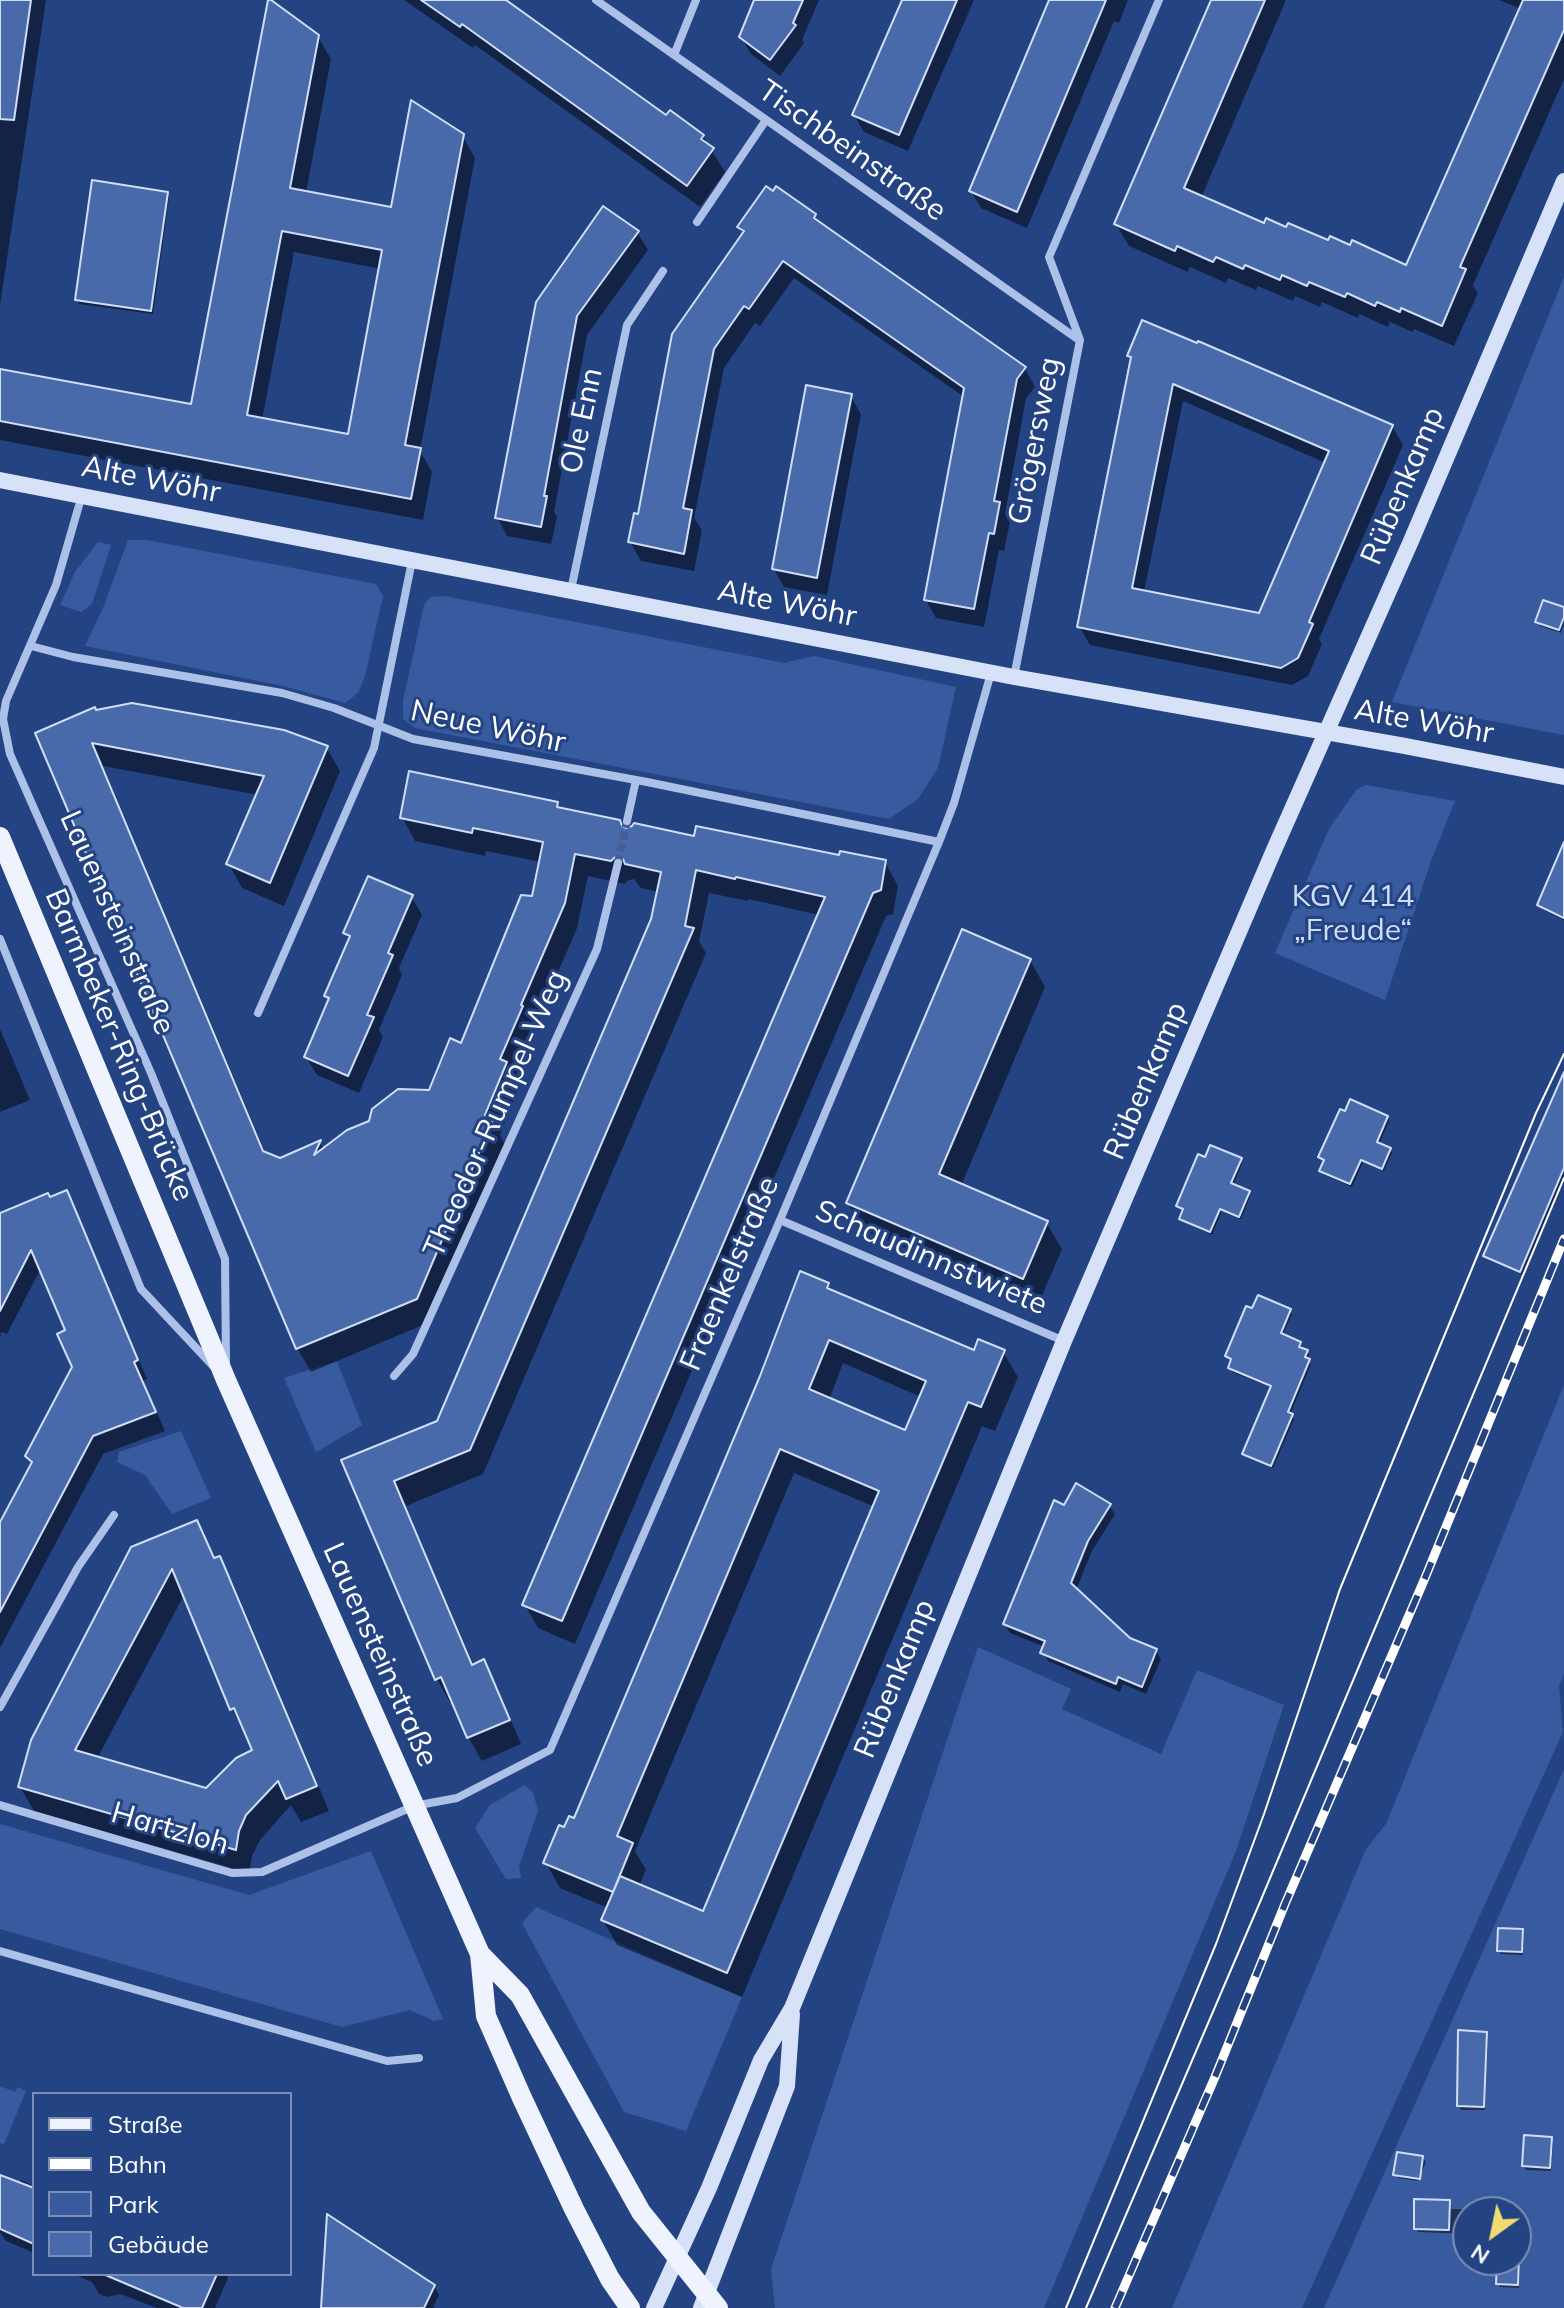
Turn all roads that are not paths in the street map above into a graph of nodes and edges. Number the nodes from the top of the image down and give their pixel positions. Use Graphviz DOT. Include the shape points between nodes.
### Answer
graph roads {
  1 [pos="596,0"];
  2 [pos="696,0"];
  3 [pos="1159,0"];
  4 [pos="674,55"];
  5 [pos="766,120"];
  6 [pos="1564,181"];
  7 [pos="697,222"];
  8 [pos="663,271"];
  9 [pos="1080,340"];
  10 [pos="0,480"];
  11 [pos="82,495"];
  12 [pos="412,560"];
  13 [pos="571,590"];
  14 [pos="31,646"];
  15 [pos="991,672"];
  16 [pos="1014,677"];
  17 [pos="379,727"];
  18 [pos="1325,732"];
  19 [pos="1564,777"];
  20 [pos="636,780"];
  21 [pos="627,821"];
  22 [pos="0,837"];
  23 [pos="939,842"];
  24 [pos="618,863"];
  25 [pos="0,939"];
  26 [pos="258,1013"];
  27 [pos="780,1220"];
  28 [pos="183,1276"];
  29 [pos="1064,1341"];
  30 [pos="394,1376"];
  31 [pos="226,1380"];
  32 [pos="114,1515"];
  33 [pos="0,1707"];
  34 [pos="0,1805"];
  35 [pos="414,1806"];
  36 [pos="0,1951"];
  37 [pos="480,1954"];
  38 [pos="792,2008"];
  39 [pos="419,2058"];
  40 [pos="677,2260"];
  41 [pos="709,2304"];
  42 [pos="630,2308"];
  43 [pos="654,2308"];
  1 -- 4 [label="street, Tischbeinstraße"];
  2 -- 4 [label="street"];
  3 -- 9 [label="street, Grögersweg" via="1049,257"];
  4 -- 5 [label="street, Tischbeinstraße"];
  5 -- 7 [label="street"];
  5 -- 9 [label="street, Tischbeinstraße"];
  6 -- 18 [label="street, Rübenkamp"];
  8 -- 13 [label="street, Ole Enn" via="627,325"];
  9 -- 16 [label="street, Grögersweg"];
  10 -- 11 [label="street, Alte Wöhr"];
  11 -- 12 [label="street, Alte Wöhr"];
  11 -- 14 [label="street, Lauensteinstraße" via="56,585"];
  12 -- 13 [label="street, Alte Wöhr"];
  12 -- 17 [label="street"];
  13 -- 15 [label="street, Alte Wöhr"];
  14 -- 17 [label="street, Neue Wöhr" via="282,693"];
  14 -- 31 [label="street, Lauensteinstraße" via="6,701 3,719 10,754 145,1059 225,1259"];
  15 -- 16 [label="street, Alte Wöhr"];
  15 -- 23 [label="street, Fraenkelstraße"];
  16 -- 18 [label="street, Alte Wöhr"];
  17 -- 20 [label="street, Neue Wöhr" via="413,739"];
  17 -- 26 [label="street" via="368,764"];
  18 -- 19 [label="street, Alte Wöhr"];
  18 -- 29 [label="street, Rübenkamp"];
  20 -- 21 [label="street"];
  20 -- 23 [label="street, Neue Wöhr"];
  22 -- 28 [label="main road, Barmbeker-Ring-Brücke"];
  23 -- 27 [label="street, Fraenkelstraße"];
  24 -- 30 [label="street, Theodor-Rumpel-Weg" via="597,949 413,1354"];
  25 -- 31 [label="street, Lauensteinstraße" via="141,1289"];
  27 -- 29 [label="street, Schaudinnstwiete"];
  27 -- 35 [label="street, Fraenkelstraße" via="550,1750 457,1798"];
  28 -- 31 [label="main road, Lauensteinstraße"];
  29 -- 38 [label="street, Rübenkamp"];
  31 -- 35 [label="main road, Lauensteinstraße"];
  32 -- 33 [label="street" via="78,1567"];
  34 -- 35 [label="street, Hartzloh" via="232,1873 262,1872"];
  35 -- 37 [label="main road, Lauensteinstraße"];
  36 -- 39 [label="street" via="387,2061"];
  37 -- 40 [label="main road, Lauensteinstraße" via="520,1995 627,2191"];
  37 -- 42 [label="main road, Lauensteinstraße" via="486,2016 574,2209"];
  38 -- 40 [label="street, Rübenkamp" via="761,2060"];
  38 -- 41 [label="street, Rübenkamp" via="787,2086"];
  40 -- 41 [label="main road, Lauensteinstraße"];
  40 -- 43 [label="street, Rübenkamp"];
}
